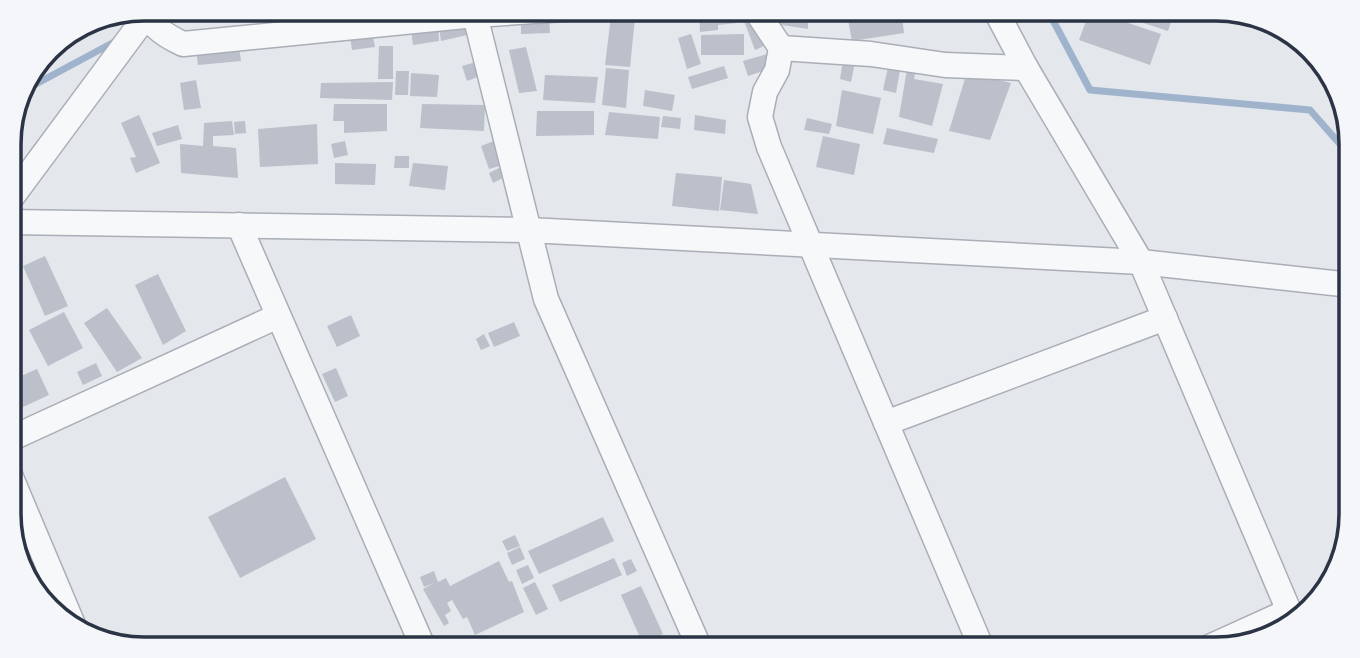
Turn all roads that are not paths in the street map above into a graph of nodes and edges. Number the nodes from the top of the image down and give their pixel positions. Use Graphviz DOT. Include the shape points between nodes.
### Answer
graph roads {
  1 [pos="138,21"];
  2 [pos="152,21"];
  3 [pos="415,21"];
  4 [pos="477,21"];
  5 [pos="763,21"];
  6 [pos="1001,21"];
  7 [pos="781,48"];
  8 [pos="1026,68"];
  9 [pos="21,184"];
  10 [pos="21,222"];
  11 [pos="239,225"];
  12 [pos="529,230"];
  13 [pos="810,244"];
  14 [pos="1141,262"];
  15 [pos="1339,284"];
  16 [pos="278,316"];
  17 [pos="1165,318"];
  18 [pos="886,423"];
  19 [pos="21,434"];
  20 [pos="21,501"];
  21 [pos="66,608"];
  22 [pos="1290,612"];
  23 [pos="412,637"];
  24 [pos="695,637"];
  25 [pos="977,637"];
  1 -- 9 [label="street"];
  2 -- 3 [label="street" via="164,35 183,44"];
  4 -- 12 [label="street"];
  5 -- 7 [label="street"];
  6 -- 8 [label="street"];
  7 -- 8 [label="street" via="945,65"];
  7 -- 13 [label="street" via="760,117"];
  8 -- 14 [label="street"];
  10 -- 11 [label="street"];
  11 -- 12 [label="street"];
  11 -- 16 [label="street"];
  12 -- 13 [label="street"];
  12 -- 24 [label="street" via="546,299"];
  13 -- 14 [label="street"];
  13 -- 18 [label="street"];
  14 -- 15 [label="street"];
  14 -- 17 [label="street"];
  16 -- 19 [label="street"];
  16 -- 23 [label="street"];
  17 -- 18 [label="street"];
  17 -- 22 [label="street"];
  18 -- 25 [label="street"];
  20 -- 21 [label="street"];
}
